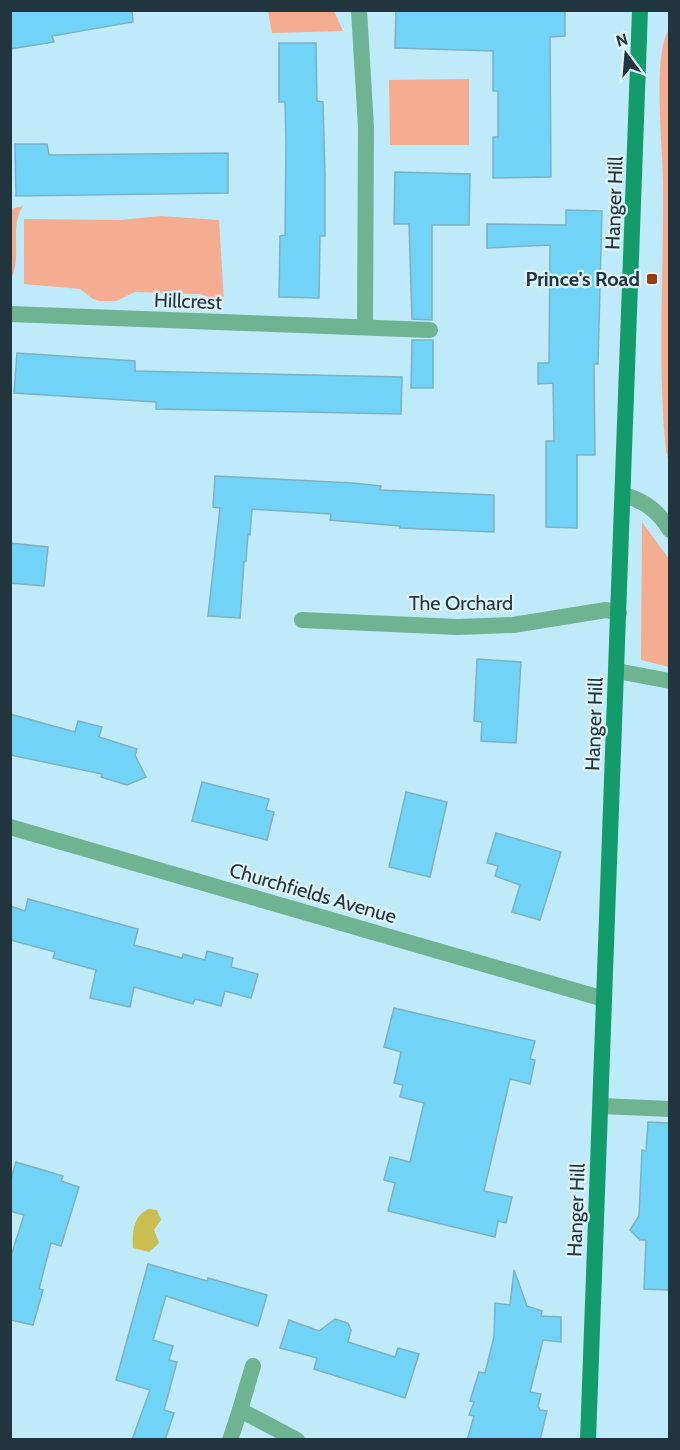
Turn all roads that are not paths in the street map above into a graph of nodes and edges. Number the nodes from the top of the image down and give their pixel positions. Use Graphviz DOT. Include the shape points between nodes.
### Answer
graph roads {
  1 [pos="359,10"];
  2 [pos="640,10"];
  3 [pos="10,314"];
  4 [pos="365,327"];
  5 [pos="430,330"];
  6 [pos="624,495"];
  7 [pos="669,530"];
  8 [pos="619,613"];
  9 [pos="302,620"];
  10 [pos="617,670"];
  11 [pos="669,681"];
  12 [pos="10,827"];
  13 [pos="604,999"];
  14 [pos="601,1106"];
  15 [pos="669,1109"];
  16 [pos="254,1366"];
  17 [pos="240,1410"];
  18 [pos="230,1440"];
  19 [pos="297,1440"];
  20 [pos="588,1440"];
  1 -- 4 [label="street" via="366,127"];
  2 -- 6 [label="main road, Hanger Hill"];
  3 -- 4 [label="street, Hillcrest"];
  4 -- 5 [label="street, Hillcrest"];
  6 -- 7 [label="street" via="642,500 661,516"];
  6 -- 8 [label="main road, Hanger Hill"];
  8 -- 9 [label="street, The Orchard" via="606,610 513,625 458,627"];
  8 -- 10 [label="main road, Hanger Hill"];
  10 -- 11 [label="street"];
  10 -- 13 [label="main road, Hanger Hill"];
  12 -- 13 [label="street, Churchfields Avenue"];
  13 -- 14 [label="main road, Hanger Hill"];
  14 -- 15 [label="street"];
  14 -- 20 [label="main road, Hanger Hill"];
  16 -- 17 [label="street"];
  17 -- 18 [label="street"];
  17 -- 19 [label="street"];
}
